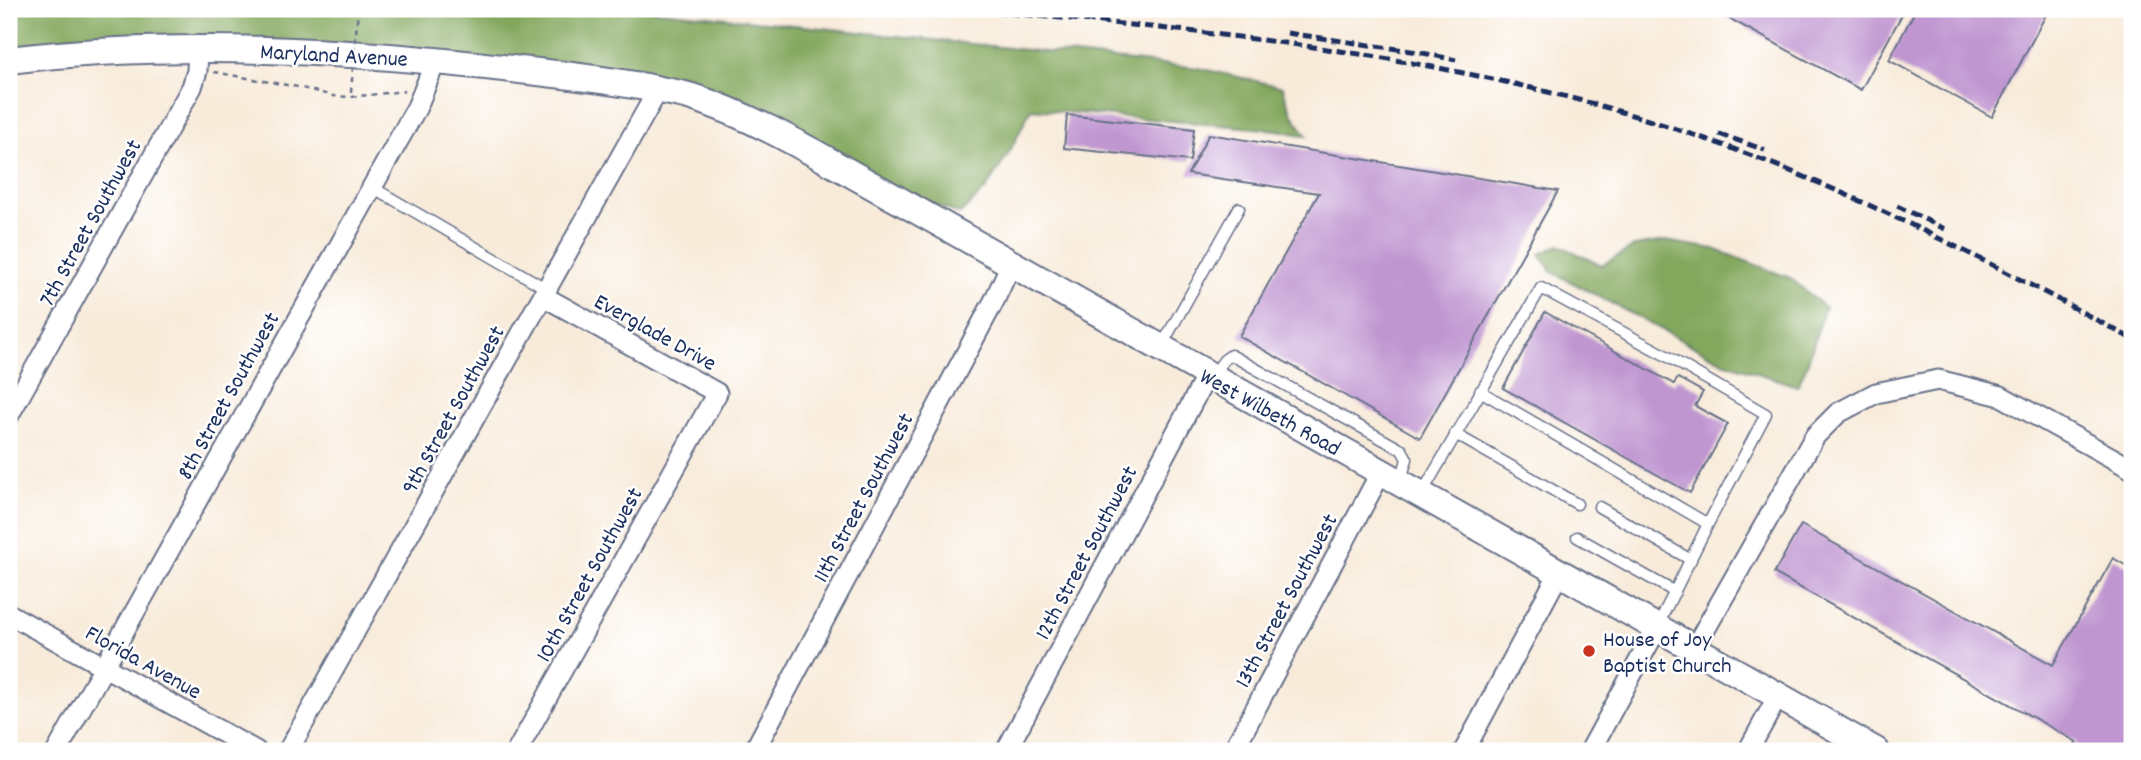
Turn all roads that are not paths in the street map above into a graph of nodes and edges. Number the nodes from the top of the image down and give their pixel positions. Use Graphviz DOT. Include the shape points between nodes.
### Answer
graph roads {
  1 [pos="9,60"];
  2 [pos="197,60"];
  3 [pos="436,60"];
  4 [pos="658,90"];
  5 [pos="372,187"];
  6 [pos="1239,208"];
  7 [pos="1011,264"];
  8 [pos="545,293"];
  9 [pos="1160,349"];
  10 [pos="1209,376"];
  11 [pos="1480,391"];
  12 [pos="9,415"];
  13 [pos="702,421"];
  14 [pos="1455,434"];
  15 [pos="2132,469"];
  16 [pos="1401,483"];
  17 [pos="1577,504"];
  18 [pos="1599,507"];
  19 [pos="1708,524"];
  20 [pos="1577,537"];
  21 [pos="1691,559"];
  22 [pos="1559,573"];
  23 [pos="1675,592"];
  24 [pos="9,614"];
  25 [pos="1657,628"];
  26 [pos="1694,649"];
  27 [pos="104,667"];
  28 [pos="1778,696"];
  29 [pos="57,751"];
  30 [pos="256,751"];
  31 [pos="288,751"];
  32 [pos="517,751"];
  33 [pos="754,751"];
  34 [pos="1006,751"];
  35 [pos="1233,751"];
  36 [pos="1464,751"];
  37 [pos="1590,751"];
  38 [pos="1748,751"];
  39 [pos="1877,751"];
  1 -- 2 [label="main road, Maryland Avenue"];
  2 -- 3 [label="main road, Maryland Avenue" via="366,55"];
  2 -- 12 [label="street, 7th Street Southwest" via="192,88"];
  3 -- 4 [label="main road, Maryland Avenue"];
  3 -- 5 [label="street, 8th Street Southwest" via="417,107"];
  4 -- 7 [label="main road, West Wilbeth Road" via="690,96 783,135"];
  4 -- 8 [label="street, 9th Street Southwest"];
  5 -- 8 [label="lane"];
  5 -- 27 [label="street, 8th Street Southwest"];
  6 -- 9 [label="lane"];
  7 -- 9 [label="main road, West Wilbeth Road"];
  7 -- 33 [label="street, 11th Street Southwest"];
  8 -- 13 [label="street, Everglade Drive" via="717,393"];
  8 -- 31 [label="street, 9th Street Southwest"];
  9 -- 10 [label="main road, West Wilbeth Road"];
  10 -- 16 [label="main road, West Wilbeth Road"];
  10 -- 34 [label="street, 12th Street Southwest"];
  11 -- 14 [label="lane"];
  11 -- 19 [label="lane"];
  11 -- 19 [label="lane" via="1541,288 1766,414"];
  13 -- 32 [label="street, 10th Street Southwest"];
  14 -- 16 [label="lane"];
  14 -- 17 [label="lane"];
  15 -- 26 [label="street" via="2001,396 1938,380 1876,393 1838,414 1815,436"];
  16 -- 22 [label="main road, West Wilbeth Road"];
  16 -- 35 [label="street, 13th Street Southwest"];
  18 -- 21 [label="lane"];
  19 -- 21 [label="lane"];
  20 -- 23 [label="lane"];
  21 -- 23 [label="lane"];
  22 -- 25 [label="main road, West Wilbeth Road"];
  22 -- 36 [label="street"];
  23 -- 25 [label="lane"];
  24 -- 27 [label="street, Florida Avenue"];
  25 -- 26 [label="main road, West Wilbeth Road"];
  25 -- 37 [label="street"];
  26 -- 28 [label="main road, West Wilbeth Road"];
  27 -- 29 [label="street, 8th Street Southwest"];
  27 -- 30 [label="street, Florida Avenue"];
  28 -- 38 [label="street"];
  28 -- 39 [label="main road, West Wilbeth Road"];
}
